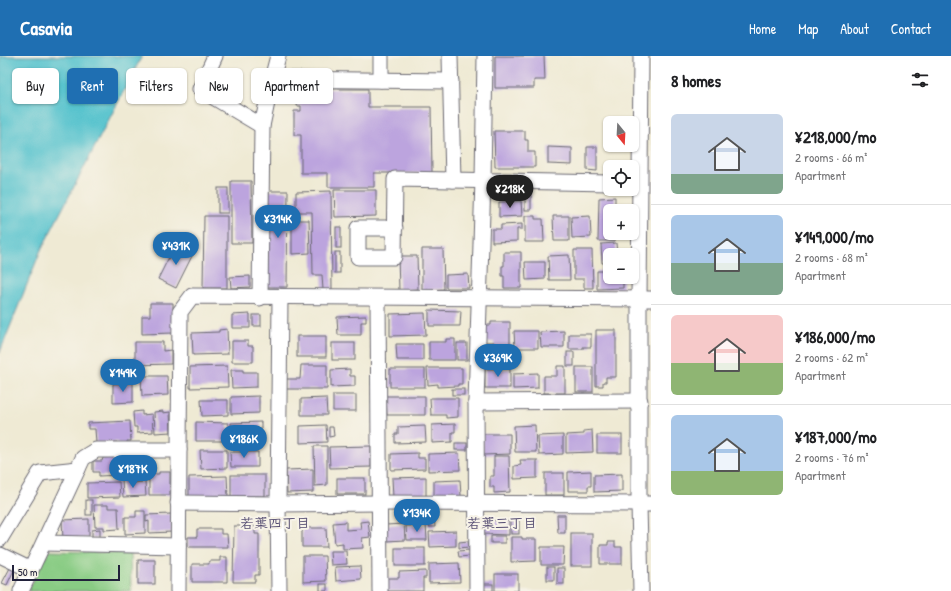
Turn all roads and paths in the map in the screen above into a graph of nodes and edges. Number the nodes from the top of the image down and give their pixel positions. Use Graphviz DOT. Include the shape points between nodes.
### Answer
graph roads {
  1 [pos="215,56"];
  2 [pos="278,56"];
  3 [pos="381,56"];
  4 [pos="450,56"];
  5 [pos="485,56"];
  6 [pos="641,56"];
  7 [pos="275,68"];
  8 [pos="333,80"];
  9 [pos="381,80"];
  10 [pos="451,81"];
  11 [pos="267,104"];
  12 [pos="262,126"];
  13 [pos="637,160"];
  14 [pos="453,180"];
  15 [pos="484,180"];
  16 [pos="603,183"];
  17 [pos="637,196"];
  18 [pos="395,228"];
  19 [pos="260,298"];
  20 [pos="280,298"];
  21 [pos="378,298"];
  22 [pos="480,298"];
  23 [pos="645,300"];
  24 [pos="640,401"];
  25 [pos="476,402"];
  26 [pos="179,450"];
  27 [pos="78,470"];
  28 [pos="178,503"];
  29 [pos="379,503"];
  30 [pos="278,504"];
  31 [pos="476,504"];
  32 [pos="645,505"];
  33 [pos="0,539"];
  34 [pos="44,543"];
  35 [pos="178,546"];
  36 [pos="0,555"];
  37 [pos="31,570"];
  38 [pos="644,584"];
  39 [pos="21,591"];
  40 [pos="178,591"];
  41 [pos="279,591"];
  42 [pos="380,591"];
  43 [pos="477,591"];
  1 -- 12 [label="street" via="200,89"];
  2 -- 7 [label="street"];
  3 -- 9 [label="street"];
  4 -- 10 [label="street"];
  5 -- 15 [label="street"];
  6 -- 13 [label="street"];
  8 -- 9 [label="street"];
  9 -- 10 [label="street"];
  10 -- 14 [label="street"];
  11 -- 12 [label="street"];
  12 -- 19 [label="street"];
  14 -- 15 [label="street"];
  14 -- 18 [label="street" via="395,179"];
  15 -- 16 [label="street"];
  15 -- 22 [label="street"];
  17 -- 23 [label="street"];
  19 -- 20 [label="street"];
  19 -- 26 [label="street" via="192,296 180,312"];
  20 -- 21 [label="street"];
  20 -- 30 [label="street"];
  21 -- 22 [label="street"];
  21 -- 29 [label="street"];
  22 -- 23 [label="street"];
  22 -- 25 [label="street"];
  23 -- 24 [label="street"];
  24 -- 25 [label="street"];
  24 -- 32 [label="street"];
  25 -- 31 [label="street"];
  26 -- 27 [label="street" via="96,450 83,458"];
  26 -- 28 [label="street"];
  27 -- 33 [label="street" via="40,474"];
  27 -- 34 [label="street"];
  28 -- 30 [label="street"];
  28 -- 35 [label="street"];
  29 -- 30 [label="street"];
  29 -- 31 [label="street"];
  29 -- 42 [label="street"];
  30 -- 41 [label="street"];
  31 -- 32 [label="street"];
  31 -- 43 [label="street"];
  32 -- 38 [label="street"];
  34 -- 35 [label="street"];
  34 -- 37 [label="street"];
  35 -- 40 [label="street"];
  36 -- 37 [label="street"];
  37 -- 39 [label="street"];
}
